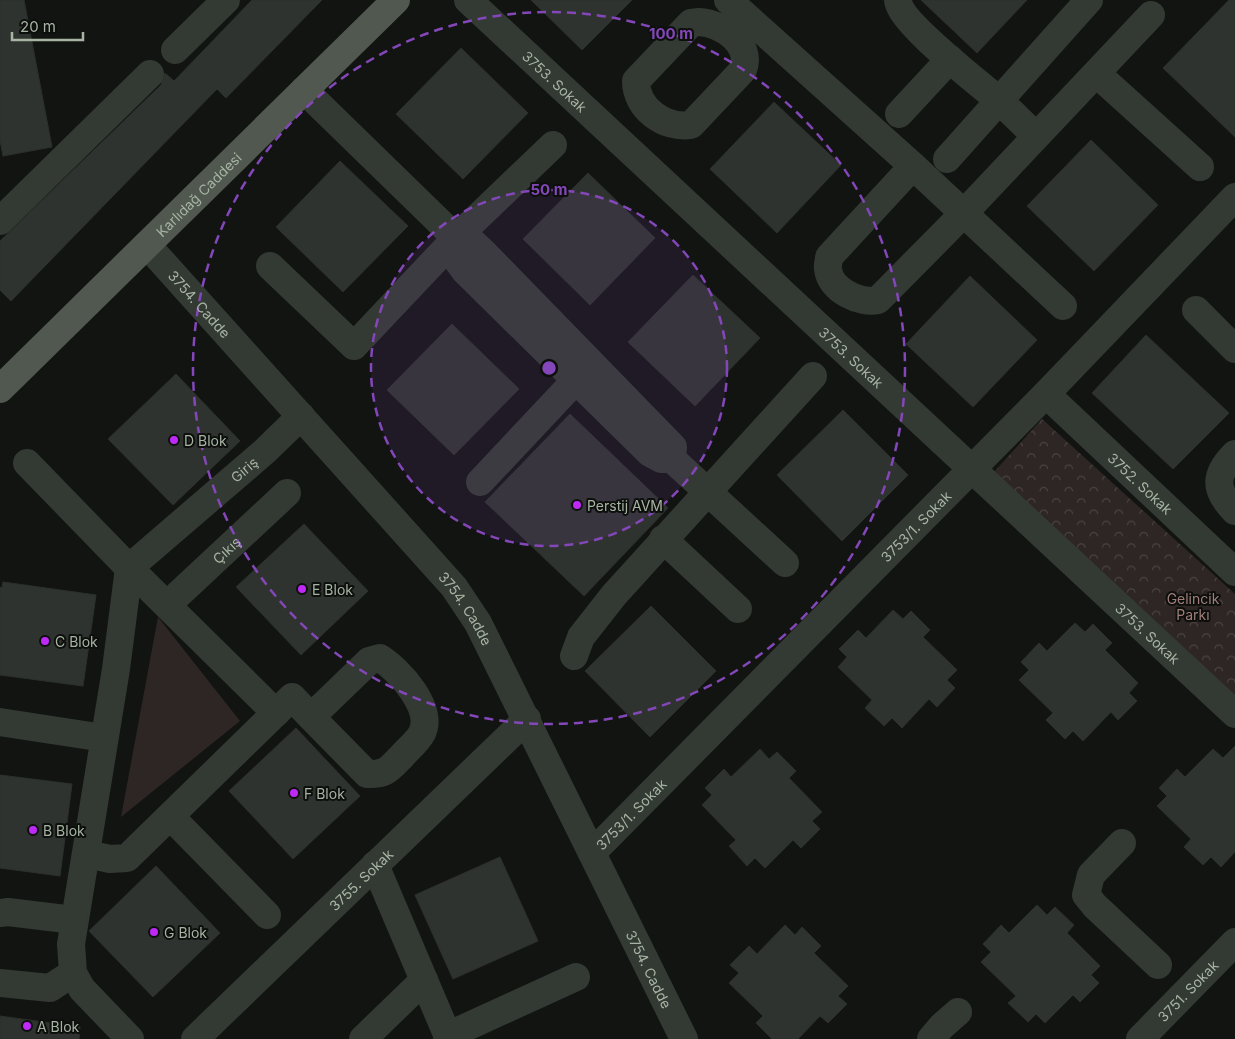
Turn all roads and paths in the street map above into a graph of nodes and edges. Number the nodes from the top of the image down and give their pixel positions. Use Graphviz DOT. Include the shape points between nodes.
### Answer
graph roads {
  1 [pos="226,0"];
  2 [pos="396,0"];
  3 [pos="468,0"];
  4 [pos="898,0"];
  5 [pos="1089,0"];
  6 [pos="203,10"];
  7 [pos="738,11"];
  8 [pos="1151,15"];
  9 [pos="175,50"];
  10 [pos="950,59"];
  11 [pos="150,74"];
  12 [pos="1097,74"];
  13 [pos="304,90"];
  14 [pos="999,100"];
  15 [pos="899,114"];
  16 [pos="1036,136"];
  17 [pos="553,145"];
  18 [pos="947,159"];
  19 [pos="913,166"];
  20 [pos="1200,166"];
  21 [pos="1235,197"];
  22 [pos="964,213"];
  23 [pos="0,220"];
  24 [pos="456,238"];
  25 [pos="147,245"];
  26 [pos="270,266"];
  27 [pos="1064,306"];
  28 [pos="1196,310"];
  29 [pos="1235,349"];
  30 [pos="813,376"];
  31 [pos="575,381"];
  32 [pos="0,389"];
  33 [pos="1046,394"];
  34 [pos="301,416"];
  35 [pos="1235,454"];
  36 [pos="672,459"];
  37 [pos="27,463"];
  38 [pos="972,469"];
  39 [pos="480,482"];
  40 [pos="707,490"];
  41 [pos="286,493"];
  42 [pos="1235,511"];
  43 [pos="663,539"];
  44 [pos="784,563"];
  45 [pos="129,568"];
  46 [pos="1235,572"];
  47 [pos="167,605"];
  48 [pos="738,609"];
  49 [pos="574,656"];
  50 [pos="276,713"];
  51 [pos="1235,714"];
  52 [pos="311,717"];
  53 [pos="527,719"];
  54 [pos="0,722"];
  55 [pos="104,738"];
  56 [pos="171,817"];
  57 [pos="1122,843"];
  58 [pos="592,853"];
  59 [pos="87,854"];
  60 [pos="375,865"];
  61 [pos="0,913"];
  62 [pos="267,915"];
  63 [pos="74,920"];
  64 [pos="1235,942"];
  65 [pos="1158,965"];
  66 [pos="72,973"];
  67 [pos="576,977"];
  68 [pos="424,980"];
  69 [pos="0,984"];
  70 [pos="958,1012"];
  71 [pos="448,1038"];
  72 [pos="130,1039"];
  73 [pos="195,1039"];
  74 [pos="363,1039"];
  75 [pos="684,1039"];
  76 [pos="931,1039"];
  77 [pos="1140,1039"];
  1 -- 6 [label="street"];
  2 -- 13 [label="main road, Karlıdağ Caddesi"];
  3 -- 38 [label="street, 3753. Sokak"];
  4 -- 10 [label="street" via="908,19"];
  5 -- 14 [label="street"];
  6 -- 9 [label="street"];
  7 -- 19 [label="street"];
  8 -- 12 [label="street"];
  10 -- 14 [label="street"];
  10 -- 15 [label="street"];
  11 -- 23 [label="street"];
  12 -- 16 [label="street"];
  12 -- 20 [label="street"];
  13 -- 24 [label="street"];
  13 -- 25 [label="main road, Karlıdağ Caddesi"];
  14 -- 16 [label="street"];
  14 -- 18 [label="street"];
  16 -- 22 [label="street"];
  17 -- 24 [label="street"];
  19 -- 22 [label="street"];
  19 -- 22 [label="street" via="829,257 828,269 832,280 842,291 869,302 878,300"];
  21 -- 33 [label="street, 3753/1. Sokak"];
  22 -- 27 [label="street"];
  24 -- 26 [label="street" via="354,346"];
  24 -- 31 [label="street" via="452,253 464,271"];
  24 -- 36 [label="street" via="470,240 484,253 673,447"];
  25 -- 32 [label="main road, Karlıdağ Caddesi"];
  25 -- 34 [label="street, 3754. Cadde"];
  28 -- 29 [label="street"];
  30 -- 40 [label="street"];
  31 -- 36 [label="street" via="650,453 661,459"];
  31 -- 39 [label="street"];
  33 -- 38 [label="street, 3753/1. Sokak"];
  33 -- 46 [label="street, 3752. Sokak"];
  34 -- 45 [label="street, Giriş"];
  34 -- 53 [label="street, 3754. Cadde" via="454,587 478,622"];
  35 -- 42 [label="street" via="1223,466 1218,482 1223,499"];
  36 -- 40 [label="street"];
  37 -- 45 [label="street"];
  38 -- 51 [label="street, 3753. Sokak"];
  38 -- 58 [label="street, 3753/1. Sokak"];
  40 -- 43 [label="street"];
  40 -- 44 [label="street"];
  41 -- 47 [label="street, Çıkış"];
  43 -- 48 [label="street"];
  43 -- 49 [label="street" via="586,630"];
  45 -- 47 [label="street"];
  45 -- 55 [label="street"];
  47 -- 50 [label="street"];
  50 -- 52 [label="street" via="292,696"];
  50 -- 56 [label="street"];
  53 -- 58 [label="street, 3754. Cadde"];
  53 -- 60 [label="street, 3755. Sokak"];
  54 -- 55 [label="street"];
  55 -- 59 [label="street"];
  56 -- 59 [label="street" via="127,858 110,859"];
  56 -- 62 [label="street"];
  57 -- 65 [label="street" via="1091,875 1086,895"];
  58 -- 75 [label="street, 3754. Cadde"];
  59 -- 63 [label="street"];
  60 -- 68 [label="street"];
  60 -- 73 [label="street, 3755. Sokak"];
  61 -- 63 [label="street"];
  63 -- 66 [label="street"];
  64 -- 77 [label="street, 3751. Sokak"];
  66 -- 69 [label="street" via="50,988"];
  66 -- 72 [label="street" via="82,989"];
  67 -- 71 [label="street"];
  68 -- 71 [label="street"];
  68 -- 74 [label="street"];
  70 -- 76 [label="street"];
}
